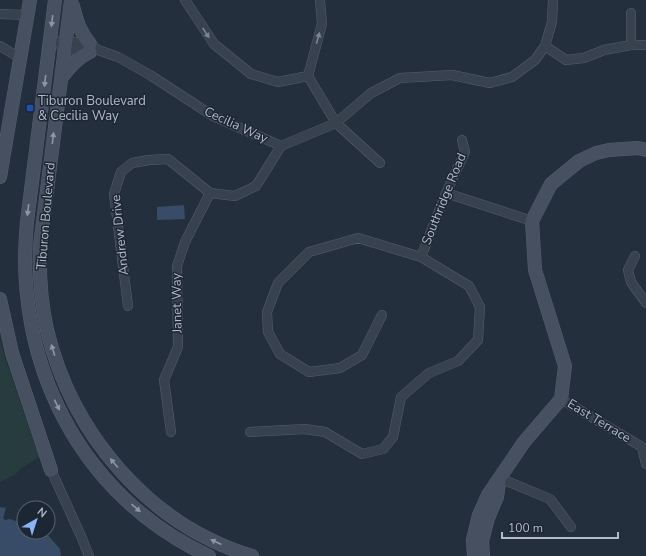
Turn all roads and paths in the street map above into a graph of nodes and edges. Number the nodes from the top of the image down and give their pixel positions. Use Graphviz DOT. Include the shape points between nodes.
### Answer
graph roads {
  1 [pos="30,0"];
  2 [pos="55,0"];
  3 [pos="72,0"];
  4 [pos="185,0"];
  5 [pos="320,0"];
  6 [pos="553,0"];
  7 [pos="631,13"];
  8 [pos="0,14"];
  9 [pos="28,16"];
  10 [pos="49,43"];
  11 [pos="66,45"];
  12 [pos="631,45"];
  13 [pos="646,45"];
  14 [pos="0,46"];
  15 [pos="545,46"];
  16 [pos="93,49"];
  17 [pos="20,58"];
  18 [pos="308,76"];
  19 [pos="61,79"];
  20 [pos="336,123"];
  21 [pos="4,126"];
  22 [pos="462,140"];
  23 [pos="281,146"];
  24 [pos="646,150"];
  25 [pos="380,163"];
  26 [pos="1,170"];
  27 [pos="210,193"];
  28 [pos="446,193"];
  29 [pos="532,221"];
  30 [pos="635,256"];
  31 [pos="421,257"];
  32 [pos="0,299"];
  33 [pos="646,303"];
  34 [pos="128,306"];
  35 [pos="382,314"];
  36 [pos="561,398"];
  37 [pos="171,432"];
  38 [pos="250,432"];
  39 [pos="644,445"];
  40 [pos="646,464"];
  41 [pos="51,470"];
  42 [pos="499,478"];
  43 [pos="571,527"];
  44 [pos="89,556"];
  45 [pos="209,556"];
  46 [pos="252,556"];
  47 [pos="476,556"];
  1 -- 9 [label="main road"];
  2 -- 10 [label="main road, Tiburon Boulevard, one-way"];
  3 -- 11 [label="main road, Tiburon Boulevard"];
  3 -- 16 [label="main road" via="78,26"];
  4 -- 18 [label="street, one-way" via="214,44 250,74 278,82"];
  18 -- 5 [label="street, one-way" via="322,24"];
  6 -- 15 [label="street" via="552,22"];
  7 -- 12 [label="street"];
  8 -- 9 [label="street"];
  9 -- 17 [label="main road"];
  10 -- 11 [label="street, Cecilia Way"];
  10 -- 45 [label="main road, Tiburon Boulevard, one-way" via="24,255 27,305 37,355 63,416 80,446 100,472 149,519"];
  11 -- 16 [label="street, Cecilia Way"];
  11 -- 19 [label="main road, Tiburon Boulevard"];
  12 -- 13 [label="street"];
  12 -- 15 [label="street" via="604,50 584,58 566,60"];
  14 -- 17 [label="street"];
  15 -- 20 [label="street, Cecilia Way" via="535,60 512,77 490,84 452,74 400,78 371,93"];
  16 -- 19 [label="main road" via="73,64"];
  16 -- 23 [label="street, Cecilia Way" via="118,57 213,116"];
  17 -- 21 [label="main road"];
  18 -- 20 [label="street"];
  46 -- 19 [label="main road, Tiburon Boulevard, one-way" via="218,543 189,527 161,508 136,486 93,436 62,376 47,328 40,262 43,218"];
  20 -- 23 [label="street, Cecilia Way"];
  20 -- 25 [label="street"];
  21 -- 26 [label="main road"];
  22 -- 28 [label="street, Southridge Road" via="465,152"];
  23 -- 27 [label="street" via="256,186 235,196"];
  24 -- 29 [label="main road" via="609,150 579,161 552,184"];
  27 -- 34 [label="street, Andrew Drive" via="168,160 132,163 121,172 114,194"];
  27 -- 37 [label="street, Janet Way" via="185,242 177,266 178,347 164,380"];
  28 -- 29 [label="street"];
  28 -- 31 [label="street, Southridge Road"];
  29 -- 36 [label="main road" via="535,270 565,366"];
  30 -- 33 [label="street" via="628,270 631,282"];
  31 -- 35 [label="street" via="358,238 309,252 278,283 267,312 268,332 280,354 309,372 340,368 362,355"];
  31 -- 38 [label="street" via="469,286 480,307 478,340 458,361 429,373 401,397 393,437 383,449 362,454 325,432 305,429"];
  32 -- 41 [label="main road" via="12,352"];
  36 -- 39 [label="street, East Terrace"];
  36 -- 42 [label="main road" via="524,442"];
  39 -- 40 [label="street, East Terrace"];
  41 -- 44 [label="street"];
  42 -- 43 [label="street" via="550,500"];
  42 -- 47 [label="main road" via="497,497"];
}
